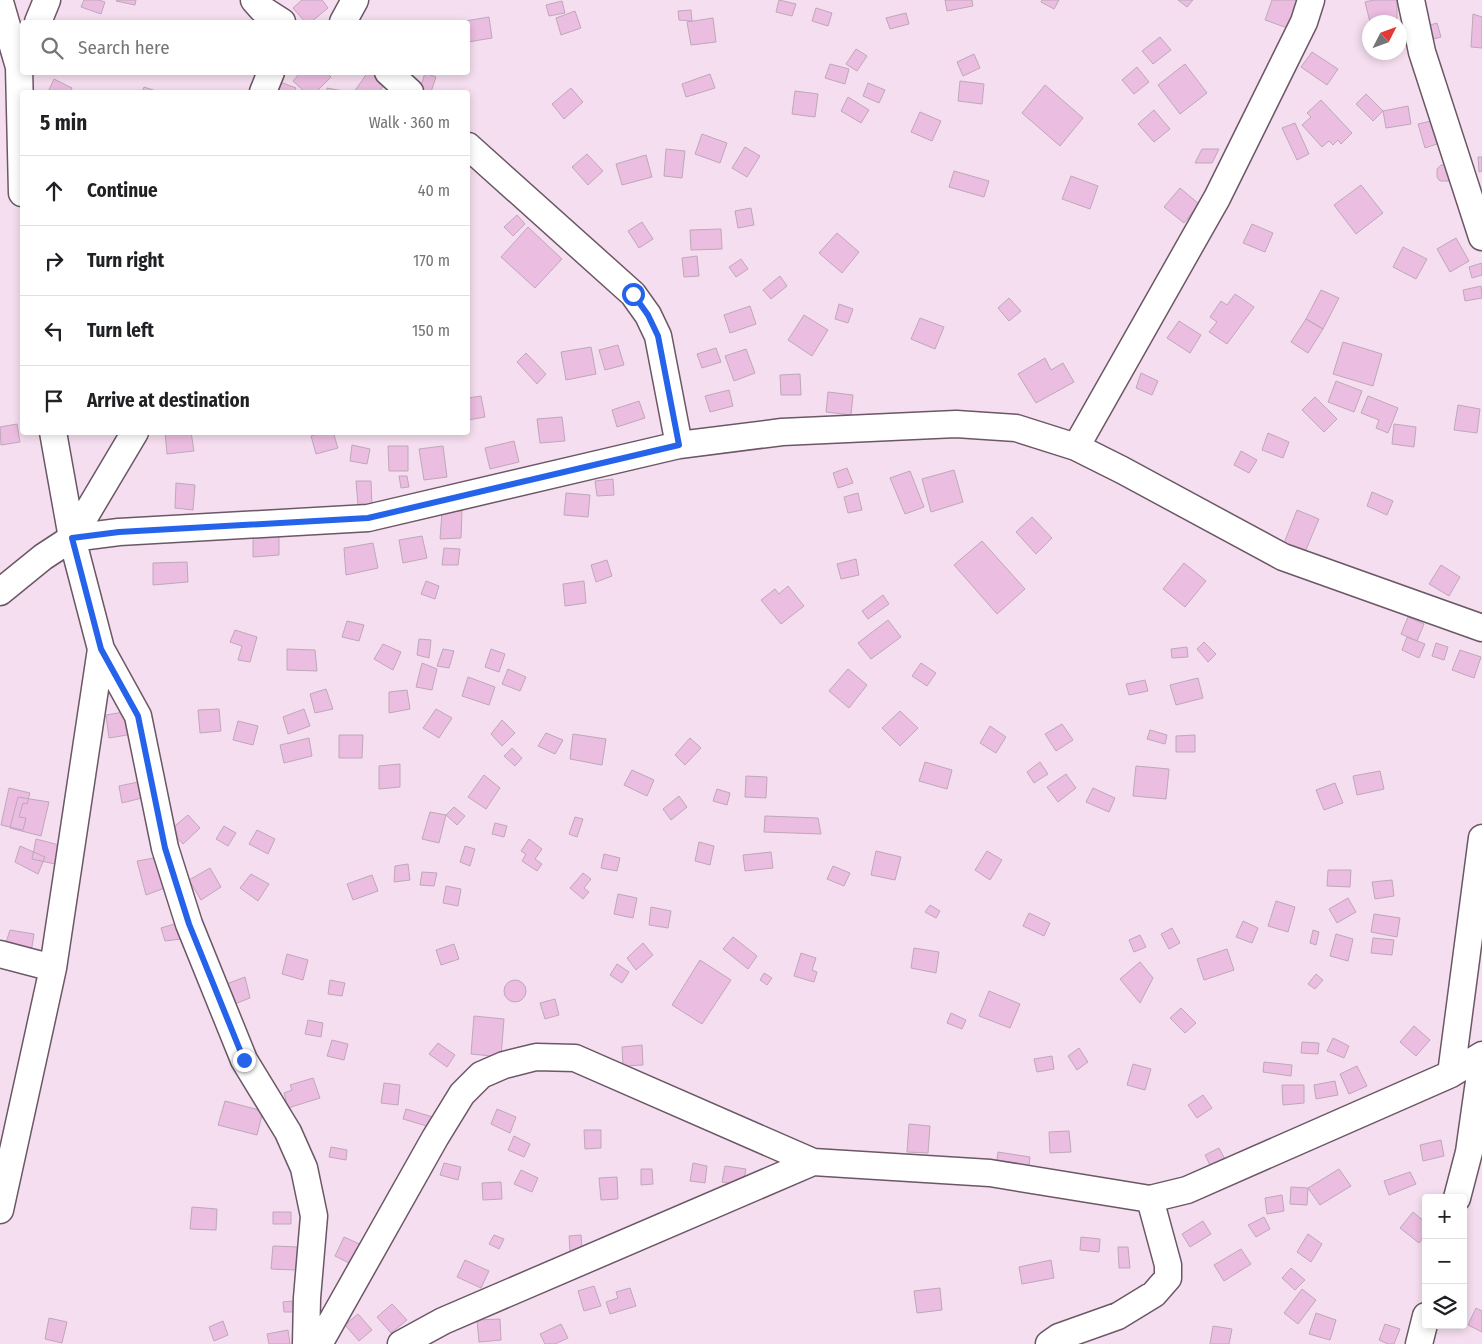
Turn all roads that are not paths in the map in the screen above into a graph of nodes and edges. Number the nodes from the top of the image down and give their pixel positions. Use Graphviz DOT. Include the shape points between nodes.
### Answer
graph roads {
  1 [pos="47,0"];
  2 [pos="254,0"];
  3 [pos="355,0"];
  4 [pos="1311,0"];
  5 [pos="1411,0"];
  6 [pos="0,2"];
  7 [pos="39,20"];
  8 [pos="279,20"];
  9 [pos="344,20"];
  10 [pos="20,59"];
  11 [pos="21,75"];
  12 [pos="269,75"];
  13 [pos="391,75"];
  14 [pos="21,90"];
  15 [pos="264,90"];
  16 [pos="408,90"];
  17 [pos="470,148"];
  18 [pos="1482,237"];
  19 [pos="54,435"];
  20 [pos="134,435"];
  21 [pos="679,445"];
  22 [pos="1076,446"];
  23 [pos="72,538"];
  24 [pos="0,592"];
  25 [pos="1482,628"];
  26 [pos="101,649"];
  27 [pos="1482,838"];
  28 [pos="0,954"];
  29 [pos="53,968"];
  30 [pos="1482,1055"];
  31 [pos="1482,1060"];
  32 [pos="1451,1074"];
  33 [pos="813,1162"];
  34 [pos="1458,1194"];
  35 [pos="1150,1199"];
  36 [pos="0,1210"];
  37 [pos="1422,1329"];
  38 [pos="306,1344"];
  39 [pos="319,1344"];
  40 [pos="401,1344"];
  41 [pos="1049,1344"];
  42 [pos="1418,1344"];
  1 -- 7 [label="street"];
  2 -- 8 [label="street"];
  3 -- 9 [label="street"];
  4 -- 22 [label="street" via="1304,22 1217,198"];
  5 -- 18 [label="street" via="1422,52"];
  6 -- 10 [label="street"];
  11 -- 14 [label="street"];
  12 -- 15 [label="street"];
  13 -- 16 [label="street"];
  17 -- 21 [label="street" via="633,294 648,315 658,336"];
  19 -- 23 [label="street"];
  20 -- 23 [label="street"];
  21 -- 22 [label="street" via="782,432 956,424 1016,428"];
  21 -- 23 [label="street" via="368,518 119,532"];
  22 -- 25 [label="street" via="1283,557"];
  23 -- 24 [label="street"];
  23 -- 26 [label="street"];
  26 -- 29 [label="street"];
  26 -- 38 [label="street" via="138,716 165,848 189,924 244,1060 288,1132 304,1168 314,1216"];
  27 -- 32 [label="street"];
  28 -- 29 [label="street"];
  29 -- 36 [label="street"];
  30 -- 32 [label="street"];
  31 -- 34 [label="street" via="1469,1152"];
  32 -- 35 [label="street" via="1187,1190"];
  33 -- 35 [label="street" via="990,1172"];
  33 -- 39 [label="street" via="575,1058 536,1057 504,1065 481,1075 462,1094"];
  33 -- 40 [label="street" via="443,1322"];
  35 -- 41 [label="street" via="1168,1265 1168,1278 1154,1294 1118,1316 1059,1337"];
  37 -- 42 [label="street"];
}
